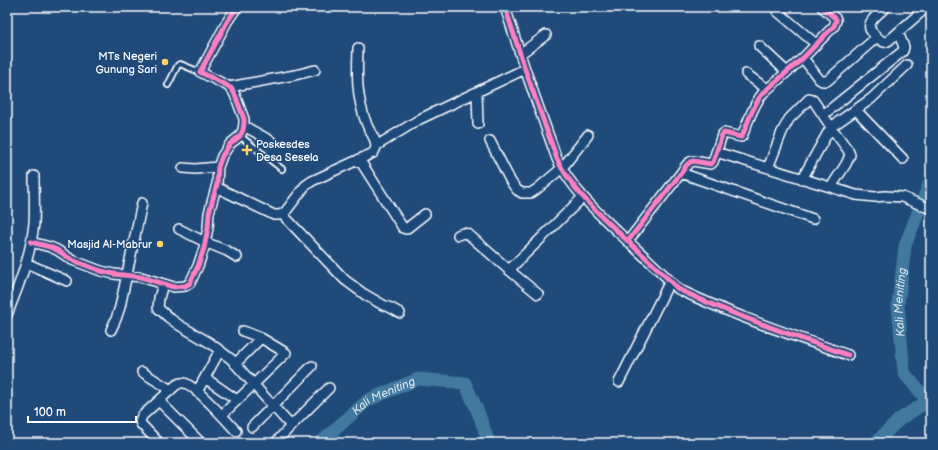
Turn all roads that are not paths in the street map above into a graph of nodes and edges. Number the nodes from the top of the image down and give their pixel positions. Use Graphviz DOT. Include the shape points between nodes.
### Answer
graph roads {
  1 [pos="237,7"];
  2 [pos="505,7"];
  3 [pos="822,7"];
  4 [pos="886,7"];
  5 [pos="927,7"];
  6 [pos="777,11"];
  7 [pos="546,35"];
  8 [pos="877,36"];
  9 [pos="894,36"];
  10 [pos="816,44"];
  11 [pos="759,46"];
  12 [pos="358,48"];
  13 [pos="520,54"];
  14 [pos="803,58"];
  15 [pos="906,65"];
  16 [pos="525,69"];
  17 [pos="315,70"];
  18 [pos="200,72"];
  19 [pos="787,72"];
  20 [pos="746,74"];
  21 [pos="168,85"];
  22 [pos="229,87"];
  23 [pos="767,90"];
  24 [pos="477,92"];
  25 [pos="856,110"];
  26 [pos="823,115"];
  27 [pos="478,124"];
  28 [pos="244,126"];
  29 [pos="831,127"];
  30 [pos="588,135"];
  31 [pos="240,136"];
  32 [pos="271,141"];
  33 [pos="490,141"];
  34 [pos="376,146"];
  35 [pos="716,152"];
  36 [pos="359,159"];
  37 [pos="903,159"];
  38 [pos="218,167"];
  39 [pos="183,168"];
  40 [pos="562,168"];
  41 [pos="768,168"];
  42 [pos="282,169"];
  43 [pos="681,174"];
  44 [pos="34,176"];
  45 [pos="802,179"];
  46 [pos="216,187"];
  47 [pos="831,188"];
  48 [pos="583,196"];
  49 [pos="142,203"];
  50 [pos="931,209"];
  51 [pos="282,214"];
  52 [pos="425,214"];
  53 [pos="813,219"];
  54 [pos="179,229"];
  55 [pos="458,235"];
  56 [pos="628,241"];
  57 [pos="31,242"];
  58 [pos="205,242"];
  59 [pos="237,257"];
  60 [pos="26,264"];
  61 [pos="509,270"];
  62 [pos="127,276"];
  63 [pos="67,281"];
  64 [pos="670,281"];
  65 [pos="163,284"];
  66 [pos="538,294"];
  67 [pos="400,313"];
  68 [pos="7,315"];
  69 [pos="111,330"];
  70 [pos="243,331"];
  71 [pos="261,338"];
  72 [pos="220,350"];
  73 [pos="848,355"];
  74 [pos="235,364"];
  75 [pos="312,366"];
  76 [pos="142,372"];
  77 [pos="205,378"];
  78 [pos="619,382"];
  79 [pos="253,385"];
  80 [pos="329,388"];
  81 [pos="171,390"];
  82 [pos="197,392"];
  83 [pos="237,400"];
  84 [pos="159,401"];
  85 [pos="273,406"];
  86 [pos="222,416"];
  87 [pos="291,426"];
  88 [pos="252,427"];
  89 [pos="236,431"];
  90 [pos="154,442"];
  91 [pos="201,443"];
  92 [pos="275,443"];
  1 -- 18 [label="street"];
  2 -- 13 [label="street"];
  3 -- 10 [label="street" via="836,20 834,26"];
  4 -- 8 [label="street" via="869,24 871,32"];
  5 -- 9 [label="street"];
  6 -- 10 [label="street"];
  7 -- 13 [label="street"];
  8 -- 9 [label="street" via="884,42"];
  8 -- 14 [label="street" via="824,81 819,79"];
  9 -- 26 [label="street" via="900,37 903,52"];
  10 -- 14 [label="street"];
  11 -- 19 [label="street"];
  12 -- 34 [label="street" via="357,79 360,106"];
  13 -- 16 [label="street"];
  14 -- 19 [label="street"];
  15 -- 25 [label="street"];
  16 -- 24 [label="street"];
  16 -- 40 [label="street"];
  17 -- 22 [label="street"];
  18 -- 21 [label="lane" via="180,64"];
  18 -- 22 [label="street"];
  19 -- 23 [label="street"];
  20 -- 23 [label="street"];
  22 -- 28 [label="street" via="235,95"];
  23 -- 35 [label="street" via="758,98 751,111 743,135 741,137 723,133"];
  24 -- 27 [label="street"];
  24 -- 34 [label="street" via="420,119"];
  25 -- 29 [label="street"];
  25 -- 37 [label="street"];
  26 -- 29 [label="street"];
  26 -- 41 [label="street" via="813,100 807,101 789,119"];
  28 -- 31 [label="street"];
  28 -- 32 [label="street"];
  29 -- 45 [label="street"];
  29 -- 47 [label="street" via="850,155"];
  30 -- 40 [label="street"];
  31 -- 38 [label="street" via="224,150"];
  31 -- 42 [label="lane"];
  33 -- 40 [label="street" via="511,182 522,193 531,193"];
  34 -- 36 [label="street" via="373,153"];
  35 -- 41 [label="street"];
  35 -- 43 [label="street" via="711,164 690,161"];
  36 -- 51 [label="street" via="312,181"];
  36 -- 52 [label="street" via="403,228 406,229"];
  38 -- 39 [label="street"];
  38 -- 46 [label="street"];
  40 -- 48 [label="street"];
  41 -- 45 [label="street"];
  43 -- 53 [label="street"];
  43 -- 56 [label="street"];
  44 -- 57 [label="street" via="34,222"];
  45 -- 47 [label="street"];
  46 -- 51 [label="street" via="274,215"];
  46 -- 58 [label="street"];
  47 -- 50 [label="street" via="875,197 902,198"];
  48 -- 56 [label="street"];
  48 -- 61 [label="street"];
  49 -- 62 [label="street"];
  51 -- 67 [label="street" via="346,280 364,294"];
  54 -- 58 [label="street"];
  55 -- 61 [label="street" via="468,234"];
  56 -- 64 [label="street"];
  57 -- 60 [label="street"];
  57 -- 62 [label="street" via="57,250 72,260 101,272"];
  58 -- 59 [label="street" via="227,250"];
  58 -- 65 [label="street" via="190,283 177,288"];
  60 -- 63 [label="street"];
  60 -- 68 [label="street"];
  61 -- 66 [label="street"];
  62 -- 65 [label="street" via="141,277"];
  62 -- 69 [label="street" via="120,307"];
  64 -- 73 [label="street" via="678,289 706,302"];
  64 -- 78 [label="street"];
  65 -- 72 [label="street" via="158,308 179,325"];
  70 -- 71 [label="street"];
  71 -- 74 [label="street"];
  71 -- 79 [label="street" via="286,352"];
  72 -- 74 [label="street"];
  72 -- 77 [label="street"];
  74 -- 79 [label="street"];
  75 -- 85 [label="street"];
  76 -- 81 [label="street"];
  77 -- 82 [label="street"];
  77 -- 83 [label="street"];
  79 -- 83 [label="street"];
  79 -- 85 [label="street"];
  80 -- 87 [label="street"];
  81 -- 82 [label="street" via="183,383"];
  81 -- 84 [label="street"];
  82 -- 86 [label="street"];
  83 -- 86 [label="street"];
  84 -- 90 [label="street" via="140,421"];
  84 -- 91 [label="street"];
  85 -- 87 [label="street"];
  85 -- 88 [label="street"];
  86 -- 89 [label="street"];
  87 -- 92 [label="street"];
}
